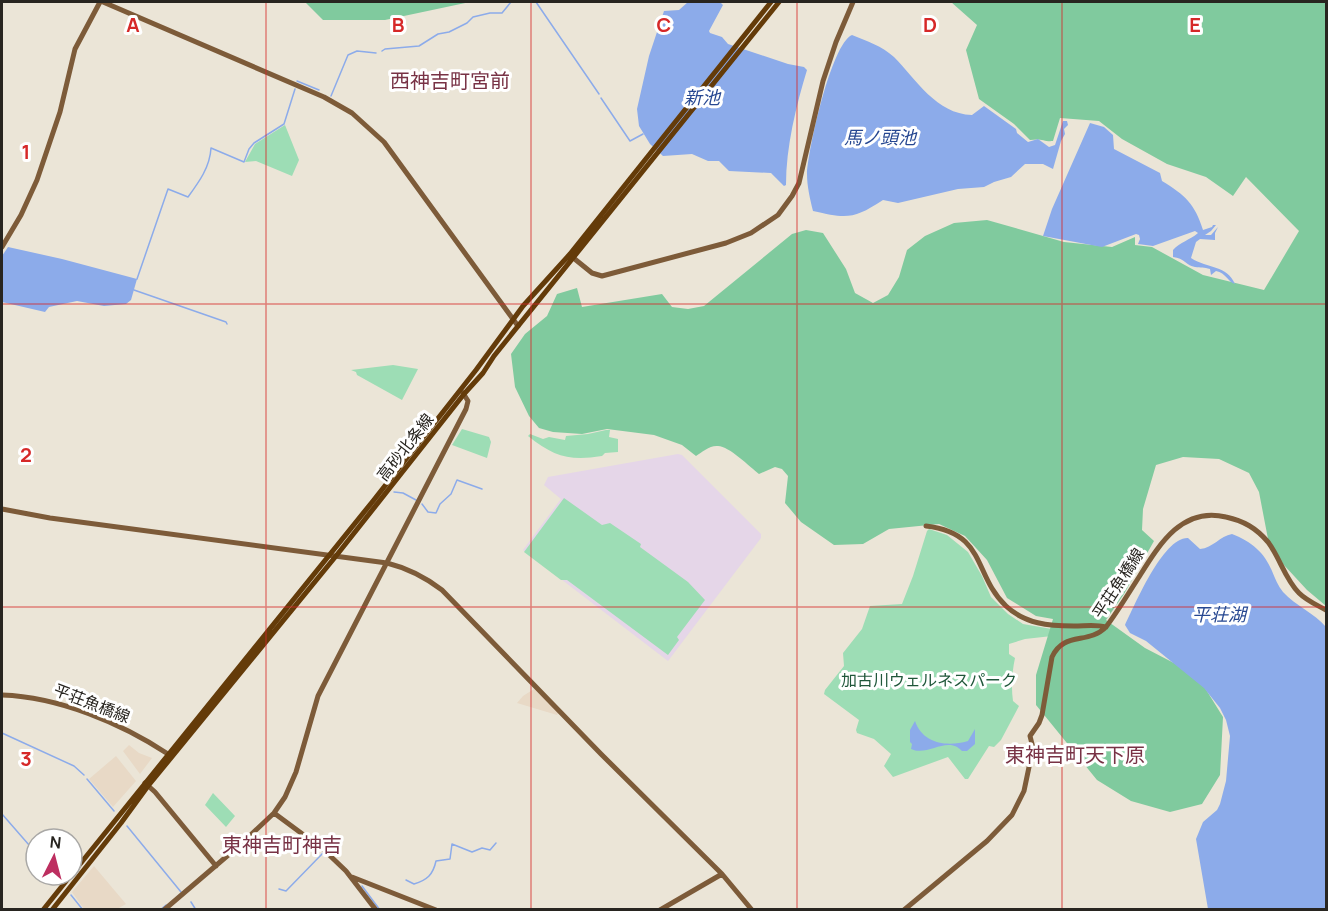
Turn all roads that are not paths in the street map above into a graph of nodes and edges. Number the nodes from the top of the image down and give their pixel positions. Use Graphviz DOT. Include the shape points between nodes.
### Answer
graph roads {
  1 [pos="101,2"];
  2 [pos="771,2"];
  3 [pos="779,2"];
  4 [pos="853,2"];
  5 [pos="743,41"];
  6 [pos="2,247"];
  7 [pos="572,256"];
  8 [pos="513,320"];
  9 [pos="518,326"];
  10 [pos="462,392"];
  11 [pos="2,509"];
  12 [pos="926,526"];
  13 [pos="327,555"];
  14 [pos="336,556"];
  15 [pos="387,563"];
  16 [pos="1326,610"];
  17 [pos="1086,626"];
  18 [pos="1106,627"];
  19 [pos="1089,638"];
  20 [pos="2,695"];
  21 [pos="168,754"];
  22 [pos="146,785"];
  23 [pos="274,813"];
  24 [pos="84,860"];
  25 [pos="216,866"];
  26 [pos="722,874"];
  27 [pos="351,877"];
  28 [pos="62,887"];
  29 [pos="43,909"];
  30 [pos="51,909"];
  31 [pos="164,909"];
  32 [pos="376,909"];
  33 [pos="436,909"];
  34 [pos="660,909"];
  35 [pos="752,909"];
  36 [pos="904,909"];
  1 -- 6 [label="street" via="75,49 37,180"];
  1 -- 8 [label="street" via="352,113 384,142"];
  2 -- 5 [label="main road, 高砂北条線"];
  3 -- 5 [label="main road, 高砂北条線"];
  4 -- 7 [label="street" via="826,71 799,183 778,215 739,239 608,275 597,276"];
  5 -- 7 [label="main road, 高砂北条線"];
  7 -- 8 [label="main road, 高砂北条線"];
  7 -- 9 [label="main road, 高砂北条線"];
  8 -- 9 [label="street"];
  8 -- 10 [label="main road, 高砂北条線"];
  9 -- 10 [label="main road, 高砂北条線" via="483,373"];
  10 -- 13 [label="main road, 高砂北条線"];
  10 -- 14 [label="main road, 高砂北条線"];
  10 -- 15 [label="street" via="468,405"];
  11 -- 13 [label="street"];
  12 -- 17 [label="street" via="961,538 975,551 994,592 1019,616 1041,623"];
  13 -- 14 [label="street"];
  13 -- 21 [label="main road, 高砂北条線"];
  14 -- 15 [label="street"];
  14 -- 22 [label="main road, 高砂北条線"];
  15 -- 23 [label="street" via="318,696 296,772"];
  15 -- 26 [label="street" via="411,571 442,590"];
  16 -- 18 [label="street, 平荘魚橋線" via="1298,592 1260,532 1242,520 1211,514 1183,522 1167,536"];
  17 -- 18 [label="street"];
  17 -- 19 [label="street"];
  18 -- 19 [label="street, 平荘魚橋線"];
  19 -- 36 [label="street, 平荘魚橋線" via="1063,643 1052,657 1042,715 1030,736 1033,748 1016,810 987,841"];
  20 -- 21 [label="street, 平荘魚橋線" via="56,703 143,738"];
  21 -- 22 [label="main road, 高砂北条線"];
  22 -- 24 [label="main road, 高砂北条線"];
  22 -- 25 [label="street"];
  22 -- 30 [label="main road, 高砂北条線" via="119,826"];
  23 -- 25 [label="street"];
  23 -- 27 [label="street"];
  25 -- 31 [label="street"];
  26 -- 34 [label="street"];
  26 -- 35 [label="street"];
  27 -- 32 [label="street"];
  27 -- 33 [label="street"];
  28 -- 29 [label="main road, 高砂北条線"];
}
